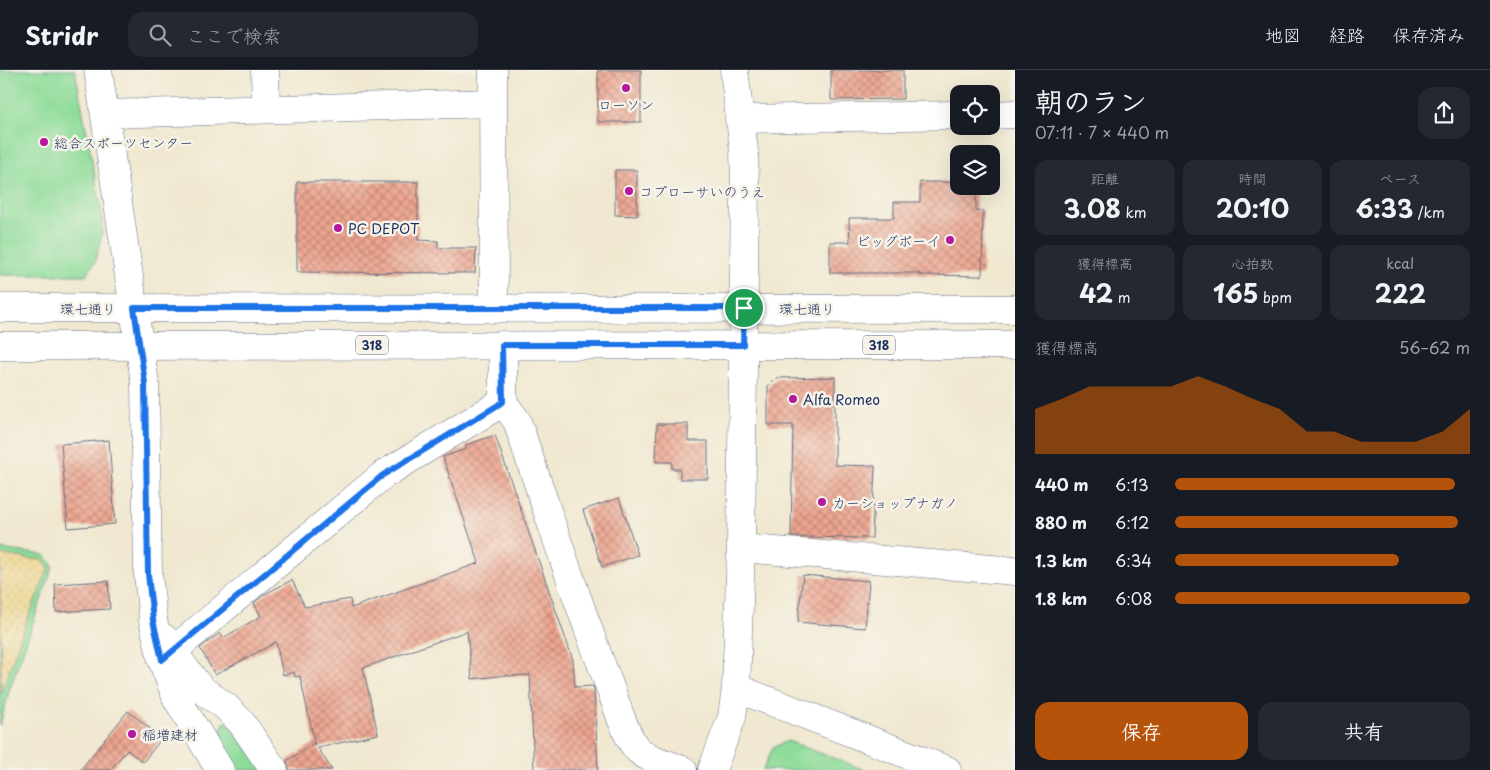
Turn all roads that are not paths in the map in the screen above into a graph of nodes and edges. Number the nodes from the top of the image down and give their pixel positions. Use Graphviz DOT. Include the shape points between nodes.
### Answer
graph roads {
  1 [pos="98,70"];
  2 [pos="265,70"];
  3 [pos="493,70"];
  4 [pos="734,70"];
  5 [pos="493,103"];
  6 [pos="266,109"];
  7 [pos="106,114"];
  8 [pos="1015,114"];
  9 [pos="950,115"];
  10 [pos="1000,115"];
  11 [pos="739,119"];
  12 [pos="0,308"];
  13 [pos="134,308"];
  14 [pos="744,308"];
  15 [pos="494,309"];
  16 [pos="1015,309"];
  17 [pos="140,345"];
  18 [pos="502,345"];
  19 [pos="743,345"];
  20 [pos="1015,345"];
  21 [pos="0,346"];
  22 [pos="503,402"];
  23 [pos="740,548"];
  24 [pos="1015,570"];
  25 [pos="167,656"];
  26 [pos="736,688"];
  27 [pos="732,717"];
  28 [pos="220,770"];
  29 [pos="274,770"];
  30 [pos="683,770"];
  31 [pos="712,770"];
  32 [pos="733,770"];
  33 [pos="947,770"];
  1 -- 7 [label="street"];
  2 -- 6 [label="street"];
  3 -- 5 [label="street"];
  4 -- 11 [label="street"];
  5 -- 6 [label="street"];
  5 -- 15 [label="street"];
  6 -- 7 [label="street"];
  7 -- 13 [label="street"];
  8 -- 10 [label="street"];
  9 -- 11 [label="street"];
  11 -- 14 [label="street" via="746,180"];
  12 -- 13 [label="street, 環七通り"];
  13 -- 15 [label="street, 環七通り"];
  13 -- 17 [label="street"];
  14 -- 15 [label="street, 環七通り"];
  14 -- 16 [label="street, 環七通り"];
  14 -- 19 [label="street"];
  17 -- 18 [label="street, 318"];
  17 -- 21 [label="street, 318"];
  17 -- 25 [label="street" via="145,383 148,574 153,620"];
  18 -- 19 [label="street, 318"];
  18 -- 22 [label="street"];
  19 -- 20 [label="street, 318"];
  19 -- 23 [label="street"];
  22 -- 25 [label="street" via="383,475"];
  22 -- 30 [label="street" via="517,421 592,640 633,743 646,755"];
  23 -- 24 [label="street"];
  23 -- 26 [label="street"];
  25 -- 28 [label="street" via="177,699"];
  25 -- 29 [label="street" via="241,722"];
  26 -- 27 [label="street"];
  26 -- 33 [label="street"];
  27 -- 30 [label="street"];
  27 -- 31 [label="street"];
  27 -- 32 [label="street"];
}
